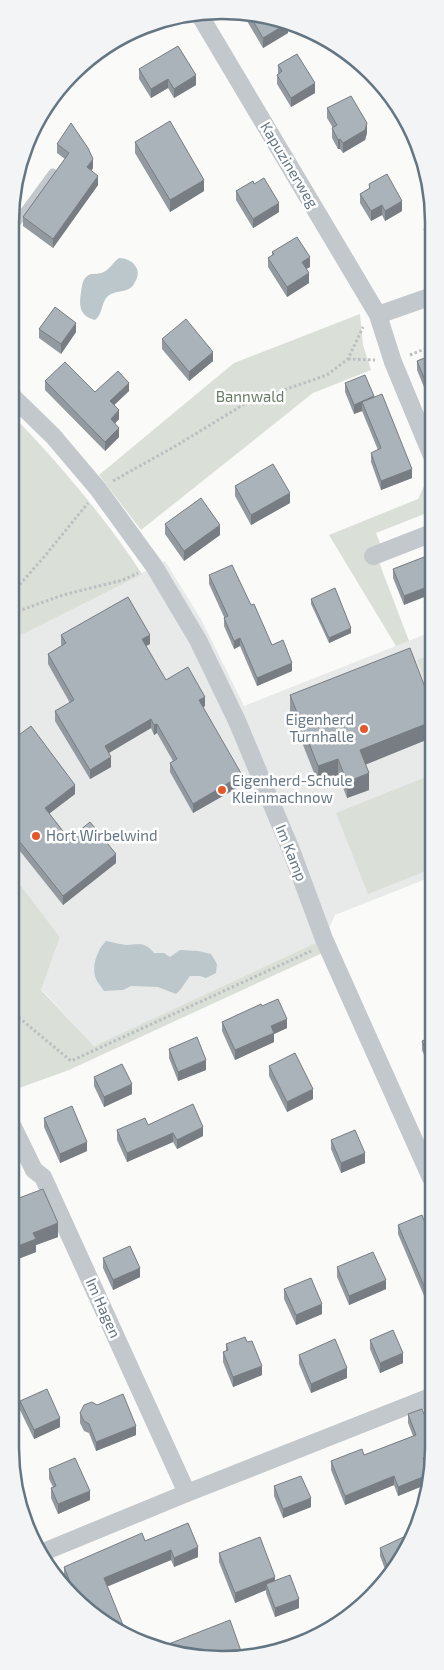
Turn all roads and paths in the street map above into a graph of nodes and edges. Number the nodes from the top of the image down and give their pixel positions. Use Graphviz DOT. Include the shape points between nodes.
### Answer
graph roads {
  1 [pos="202,19"];
  2 [pos="53,173"];
  3 [pos="19,219"];
  4 [pos="425,299"];
  5 [pos="378,316"];
  6 [pos="425,349"];
  7 [pos="348,359"];
  8 [pos="393,362"];
  9 [pos="19,403"];
  10 [pos="425,439"];
  11 [pos="98,489"];
  12 [pos="425,536"];
  13 [pos="373,556"];
  14 [pos="154,566"];
  15 [pos="19,585"];
  16 [pos="19,611"];
  17 [pos="327,944"];
  18 [pos="19,1018"];
  19 [pos="19,1139"];
  20 [pos="425,1167"];
  21 [pos="425,1399"];
  22 [pos="186,1493"];
  23 [pos="46,1551"];
  1 -- 5 [label="street, Kapuzinerweg"];
  2 -- 3 [label="lane"];
  4 -- 5 [label="street"];
  5 -- 7 [label="path" via="368,317"];
  5 -- 8 [label="street, Kapuzinerweg"];
  6 -- 8 [label="path"];
  7 -- 8 [label="path"];
  7 -- 11 [label="path" via="327,375 246,403"];
  8 -- 10 [label="street, Kapuzinerweg"];
  9 -- 11 [label="street, Im Kamp" via="53,436"];
  11 -- 14 [label="street, Im Kamp"];
  11 -- 15 [label="path"];
  12 -- 13 [label="street"];
  14 -- 16 [label="path" via="123,580 63,595"];
  14 -- 17 [label="street, Im Kamp" via="202,648 237,722"];
  17 -- 18 [label="path" via="72,1061"];
  17 -- 20 [label="street, Im Kamp"];
  19 -- 22 [label="street, Im Hagen" via="34,1170 43,1177"];
  21 -- 22 [label="street"];
  22 -- 23 [label="street"];
}
